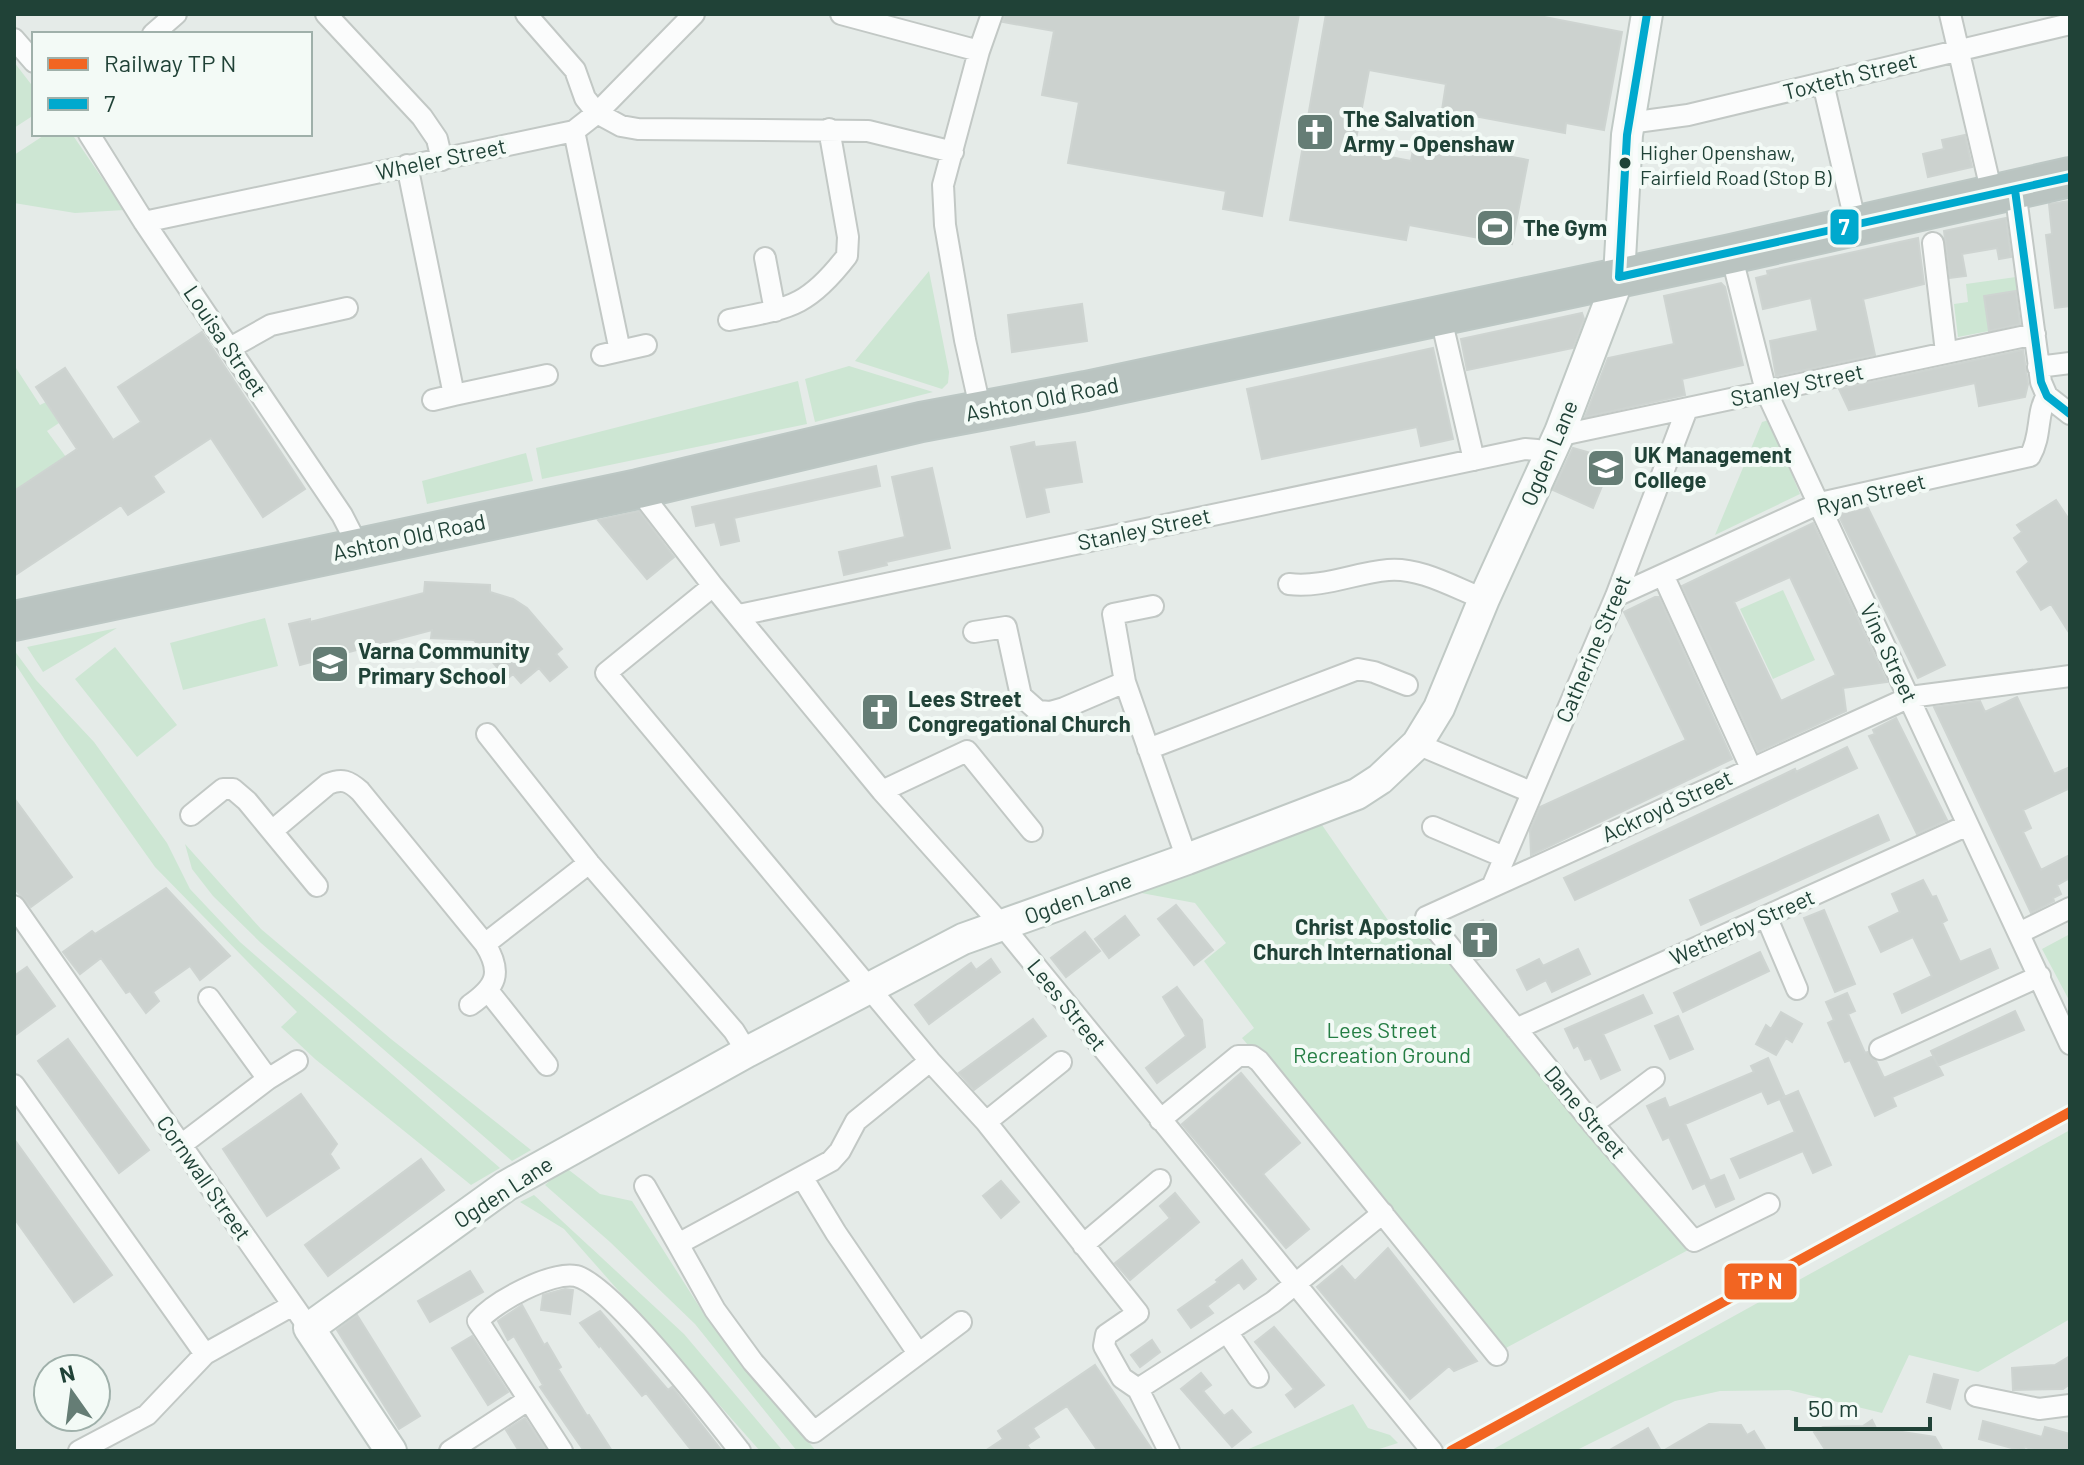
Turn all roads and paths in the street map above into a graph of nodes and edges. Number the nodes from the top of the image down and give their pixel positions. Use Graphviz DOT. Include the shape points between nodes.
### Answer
graph roads {
  1 [pos="326,14"];
  2 [pos="526,14"];
  3 [pos="694,14"];
  4 [pos="841,14"];
  5 [pos="992,14"];
  6 [pos="1647,14"];
  7 [pos="1950,14"];
  8 [pos="2070,24"];
  9 [pos="14,39"];
  10 [pos="1958,50"];
  11 [pos="979,51"];
  12 [pos="32,60"];
  13 [pos="1823,83"];
  14 [pos="597,113"];
  15 [pos="1629,123"];
  16 [pos="829,129"];
  17 [pos="574,131"];
  18 [pos="90,136"];
  19 [pos="953,152"];
  20 [pos="442,160"];
  21 [pos="407,165"];
  22 [pos="2070,177"];
  23 [pos="2003,192"];
  24 [pos="144,222"];
  25 [pos="1856,225"];
  26 [pos="1933,243"];
  27 [pos="1731,254"];
  28 [pos="765,258"];
  29 [pos="1619,277"];
  30 [pos="347,308"];
  31 [pos="775,311"];
  32 [pos="1440,314"];
  33 [pos="729,320"];
  34 [pos="2035,334"];
  35 [pos="646,345"];
  36 [pos="230,348"];
  37 [pos="1946,352"];
  38 [pos="2070,363"];
  39 [pos="2038,367"];
  40 [pos="547,375"];
  41 [pos="1766,391"];
  42 [pos="454,395"];
  43 [pos="2047,396"];
  44 [pos="433,400"];
  45 [pos="1687,409"];
  46 [pos="981,412"];
  47 [pos="2070,414"];
  48 [pos="1554,444"];
  49 [pos="1474,460"];
  50 [pos="638,489"];
  51 [pos="1820,503"];
  52 [pos="359,548"];
  53 [pos="1663,575"];
  54 [pos="1289,584"];
  55 [pos="713,586"];
  56 [pos="1616,596"];
  57 [pos="1484,599"];
  58 [pos="1153,606"];
  59 [pos="739,615"];
  60 [pos="31,617"];
  61 [pos="974,632"];
  62 [pos="2070,676"];
  63 [pos="1125,682"];
  64 [pos="1407,685"];
  65 [pos="1910,697"];
  66 [pos="487,734"];
  67 [pos="1417,744"];
  68 [pos="1148,749"];
  69 [pos="1751,768"];
  70 [pos="882,791"];
  71 [pos="1531,792"];
  72 [pos="191,815"];
  73 [pos="1968,825"];
  74 [pos="1433,827"];
  75 [pos="272,831"];
  76 [pos="1032,831"];
  77 [pos="1504,857"];
  78 [pos="1187,859"];
  79 [pos="589,863"];
  80 [pos="317,886"];
  81 [pos="1492,887"];
  82 [pos="14,906"];
  83 [pos="2070,908"];
  84 [pos="1766,916"];
  85 [pos="1426,917"];
  86 [pos="1002,925"];
  87 [pos="2019,933"];
  88 [pos="485,944"];
  89 [pos="2040,976"];
  90 [pos="869,988"];
  91 [pos="1797,989"];
  92 [pos="489,992"];
  93 [pos="209,998"];
  94 [pos="470,1005"];
  95 [pos="1516,1029"];
  96 [pos="2070,1044"];
  97 [pos="1880,1049"];
  98 [pos="747,1052"];
  99 [pos="297,1061"];
  100 [pos="930,1061"];
  101 [pos="1061,1062"];
  102 [pos="547,1065"];
  103 [pos="1654,1078"];
  104 [pos="268,1079"];
  105 [pos="14,1085"];
  106 [pos="1160,1120"];
  107 [pos="986,1122"];
  108 [pos="1593,1124"];
  109 [pos="181,1145"];
  110 [pos="802,1177"];
  111 [pos="1160,1180"];
  112 [pos="645,1186"];
  113 [pos="1769,1204"];
  114 [pos="1383,1213"];
  115 [pos="678,1244"];
  116 [pos="1083,1245"];
  117 [pos="1297,1283"];
  118 [pos="301,1317"];
  119 [pos="961,1322"];
  120 [pos="1227,1332"];
  121 [pos="918,1353"];
  122 [pos="205,1354"];
  123 [pos="1497,1355"];
  124 [pos="1258,1377"];
  125 [pos="1138,1389"];
  126 [pos="1976,1396"];
  127 [pos="528,1400"];
  128 [pos="2070,1405"];
  129 [pos="79,1451"];
  130 [pos="391,1451"];
  131 [pos="450,1451"];
  132 [pos="562,1451"];
  133 [pos="740,1451"];
  134 [pos="1169,1451"];
  135 [pos="1432,1451"];
  1 -- 20 [label="street" via="422,117 437,139"];
  2 -- 14 [label="street" via="575,70"];
  3 -- 14 [label="street, Wheler Street"];
  4 -- 11 [label="street"];
  5 -- 11 [label="street"];
  6 -- 15 [label="street, Ogden Lane"];
  7 -- 10 [label="street"];
  8 -- 10 [label="street, Toxteth Street"];
  9 -- 12 [label="street"];
  10 -- 13 [label="street, Toxteth Street"];
  10 -- 23 [label="street"];
  11 -- 19 [label="street"];
  13 -- 15 [label="street, Toxteth Street" via="1688,115"];
  13 -- 25 [label="street"];
  14 -- 16 [label="street" via="638,129"];
  14 -- 17 [label="street, Wheler Street"];
  15 -- 29 [label="street, Ogden Lane"];
  16 -- 19 [label="street" via="868,131"];
  16 -- 31 [label="street" via="847,256 808,297"];
  17 -- 20 [label="street, Wheler Street"];
  17 -- 35 [label="street" via="611,353"];
  18 -- 24 [label="street, Louisa Street"];
  19 -- 46 [label="street" via="943,185 945,225"];
  20 -- 21 [label="street, Wheler Street"];
  21 -- 24 [label="street, Wheler Street"];
  21 -- 42 [label="street"];
  22 -- 23 [label="highway, Ashton Old Road"];
  23 -- 25 [label="highway, Ashton Old Road"];
  23 -- 34 [label="street"];
  24 -- 36 [label="street, Louisa Street"];
  25 -- 27 [label="highway, Ashton Old Road"];
  26 -- 37 [label="street"];
  27 -- 29 [label="highway, Ashton Old Road"];
  27 -- 41 [label="street, Vine Street"];
  28 -- 31 [label="street"];
  29 -- 32 [label="highway, Ashton Old Road"];
  29 -- 48 [label="street, Ogden Lane"];
  30 -- 36 [label="street" via="271,325"];
  31 -- 33 [label="street"];
  32 -- 46 [label="highway, Ashton Old Road"];
  32 -- 49 [label="street"];
  34 -- 37 [label="street, Stanley Street"];
  34 -- 39 [label="street"];
  36 -- 52 [label="street, Louisa Street"];
  37 -- 41 [label="street, Stanley Street"];
  38 -- 39 [label="street"];
  39 -- 43 [label="street"];
  40 -- 42 [label="street"];
  41 -- 45 [label="street, Stanley Street"];
  41 -- 51 [label="street, Vine Street"];
  42 -- 44 [label="street"];
  43 -- 47 [label="street"];
  43 -- 51 [label="street, Ryan Street" via="2030,456"];
  45 -- 48 [label="street, Stanley Street" via="1571,433"];
  45 -- 56 [label="street, Catherine Street"];
  46 -- 50 [label="highway, Ashton Old Road"];
  48 -- 49 [label="street, Stanley Street"];
  48 -- 57 [label="street, Ogden Lane"];
  49 -- 59 [label="street, Stanley Street"];
  50 -- 52 [label="highway, Ashton Old Road"];
  50 -- 55 [label="street, Lees Street"];
  51 -- 53 [label="street, Ryan Street"];
  51 -- 65 [label="street, Vine Street"];
  52 -- 60 [label="highway, Ashton Old Road"];
  53 -- 56 [label="street, Ryan Street"];
  53 -- 69 [label="street"];
  54 -- 57 [label="street" via="1310,587 1389,570 1415,572"];
  55 -- 59 [label="street, Lees Street"];
  55 -- 90 [label="street" via="606,673"];
  56 -- 71 [label="street, Catherine Street"];
  57 -- 67 [label="street, Ogden Lane" via="1439,708"];
  58 -- 63 [label="street" via="1113,614"];
  59 -- 70 [label="street, Lees Street"];
  61 -- 63 [label="street" via="1006,627 1021,696 1038,711 1064,708"];
  62 -- 65 [label="street, Ackroyd Street"];
  63 -- 68 [label="street"];
  64 -- 68 [label="street" via="1358,669"];
  65 -- 69 [label="street, Ackroyd Street"];
  65 -- 73 [label="street, Vine Street"];
  66 -- 79 [label="street"];
  67 -- 71 [label="street"];
  67 -- 78 [label="street, Ogden Lane" via="1357,794"];
  68 -- 78 [label="street"];
  69 -- 81 [label="street, Ackroyd Street"];
  70 -- 76 [label="street" via="967,751"];
  70 -- 86 [label="street, Lees Street"];
  71 -- 77 [label="street, Catherine Street"];
  72 -- 75 [label="street" via="223,789 233,789"];
  73 -- 84 [label="street, Wetherby Street"];
  73 -- 87 [label="street, Vine Street"];
  74 -- 77 [label="street"];
  75 -- 80 [label="street"];
  75 -- 88 [label="street" via="328,784 346,780"];
  77 -- 81 [label="street, Catherine Street"];
  78 -- 86 [label="street, Ogden Lane"];
  79 -- 88 [label="street"];
  79 -- 98 [label="street"];
  81 -- 85 [label="street, Ackroyd Street"];
  82 -- 109 [label="street, Cornwall Street"];
  83 -- 87 [label="street"];
  84 -- 91 [label="street"];
  84 -- 95 [label="street, Wetherby Street"];
  85 -- 95 [label="street, Dane Street"];
  86 -- 90 [label="street, Ogden Lane" via="963,939"];
  86 -- 106 [label="street, Lees Street"];
  87 -- 89 [label="street, Vine Street"];
  88 -- 92 [label="street" via="495,973"];
  89 -- 96 [label="street, Vine Street"];
  89 -- 97 [label="street"];
  90 -- 98 [label="street, Ogden Lane"];
  90 -- 100 [label="street"];
  92 -- 94 [label="street"];
  92 -- 102 [label="street"];
  93 -- 104 [label="street"];
  95 -- 108 [label="street, Dane Street"];
  98 -- 118 [label="street, Ogden Lane" via="506,1186"];
  99 -- 104 [label="street"];
  100 -- 107 [label="street"];
  100 -- 110 [label="street" via="856,1121 831,1161"];
  101 -- 107 [label="street"];
  103 -- 108 [label="street"];
  104 -- 109 [label="street"];
  105 -- 122 [label="street"];
  106 -- 114 [label="street" via="1233,1060 1244,1055 1259,1061"];
  106 -- 117 [label="street, Lees Street"];
  107 -- 116 [label="street"];
  108 -- 113 [label="street, Dane Street" via="1694,1241"];
  109 -- 118 [label="street, Cornwall Street"];
  110 -- 115 [label="street"];
  110 -- 121 [label="street"];
  111 -- 116 [label="street"];
  112 -- 115 [label="street"];
  114 -- 117 [label="street"];
  114 -- 123 [label="street"];
  115 -- 121 [label="street" via="715,1310 814,1432"];
  116 -- 125 [label="street" via="1138,1313 1106,1335 1104,1346 1122,1378"];
  117 -- 120 [label="street"];
  117 -- 135 [label="street, Lees Street"];
  118 -- 122 [label="street"];
  118 -- 130 [label="street, Cornwall Street"];
  119 -- 121 [label="street"];
  120 -- 124 [label="street"];
  120 -- 125 [label="street"];
  122 -- 129 [label="street" via="147,1415"];
  125 -- 134 [label="street"];
  126 -- 128 [label="street" via="2039,1409"];
  127 -- 131 [label="street"];
  127 -- 132 [label="street"];
  127 -- 133 [label="street" via="478,1321 541,1281 556,1275 579,1277 661,1352"];
}
